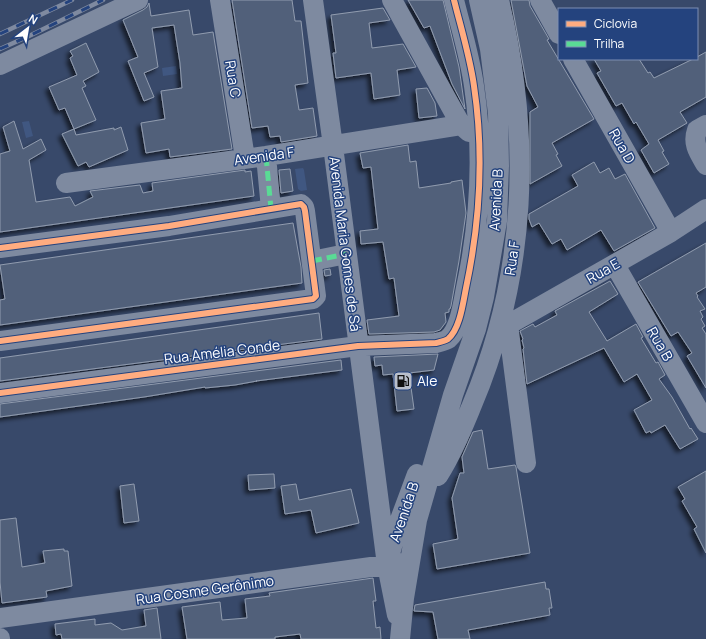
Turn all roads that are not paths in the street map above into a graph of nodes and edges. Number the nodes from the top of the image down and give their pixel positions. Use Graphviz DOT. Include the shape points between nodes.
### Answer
graph roads {
  1 [pos="138,0"];
  2 [pos="220,0"];
  3 [pos="313,0"];
  4 [pos="392,0"];
  5 [pos="454,0"];
  6 [pos="479,0"];
  7 [pos="499,0"];
  8 [pos="540,0"];
  9 [pos="558,32"];
  10 [pos="574,60"];
  11 [pos="0,65"];
  12 [pos="461,125"];
  13 [pos="706,125"];
  14 [pos="480,142"];
  15 [pos="333,146"];
  16 [pos="266,156"];
  17 [pos="245,158"];
  18 [pos="706,165"];
  19 [pos="66,183"];
  20 [pos="271,209"];
  21 [pos="706,209"];
  22 [pos="671,232"];
  23 [pos="0,248"];
  24 [pos="346,254"];
  25 [pos="312,261"];
  26 [pos="614,265"];
  27 [pos="504,327"];
  28 [pos="0,342"];
  29 [pos="358,346"];
  30 [pos="0,393"];
  31 [pos="452,395"];
  32 [pos="706,423"];
  33 [pos="526,463"];
  34 [pos="422,499"];
  35 [pos="410,562"];
  36 [pos="386,565"];
  37 [pos="0,618"];
  38 [pos="400,635"];
  1 -- 11 [label="street"];
  2 -- 17 [label="street, Rua C"];
  3 -- 15 [label="street, Avenida Maria Gomes de Sá"];
  4 -- 12 [label="street"];
  5 -- 14 [label="street" via="474,85"];
  6 -- 31 [label="street, Avenida B" via="490,49 498,113 497,221 476,329"];
  7 -- 27 [label="street, Rua F" via="514,75 520,185"];
  8 -- 9 [label="street"];
  10 -- 22 [label="street, Rua D"];
  12 -- 14 [label="street"];
  12 -- 15 [label="street, Avenida F"];
  13 -- 18 [label="street" via="697,130 694,138"];
  14 -- 29 [label="street, Rua Amélia Conde" via="479,206 471,266 461,315 452,334 447,340 436,343"];
  15 -- 16 [label="street, Avenida F"];
  15 -- 24 [label="street, Avenida Maria Gomes de Sá"];
  16 -- 17 [label="street, Avenida F"];
  16 -- 20 [label="street"];
  17 -- 19 [label="street, Avenida F"];
  20 -- 23 [label="street" via="169,226"];
  20 -- 25 [label="street" via="303,205"];
  21 -- 22 [label="street, Rua E"];
  22 -- 26 [label="street, Rua E"];
  24 -- 25 [label="street"];
  24 -- 29 [label="street, Avenida Maria Gomes de Sá"];
  25 -- 28 [label="street" via="316,296 313,299"];
  26 -- 27 [label="street, Rua E"];
  26 -- 32 [label="street, Rua B"];
  27 -- 33 [label="street, Rua F"];
  27 -- 34 [label="street, Rua F" via="462,431 443,468"];
  29 -- 30 [label="street, Rua Amélia Conde"];
  29 -- 36 [label="street, Avenida Maria Gomes de Sá"];
  31 -- 34 [label="street, Avenida B"];
  31 -- 36 [label="street, Avenida B" via="441,410 398,525"];
  34 -- 35 [label="street, Avenida B"];
  35 -- 36 [label="street, Rua Cosme Gerônimo"];
  35 -- 38 [label="street, Avenida Maria Gomes de Sá"];
  36 -- 37 [label="street, Rua Cosme Gerônimo"];
  36 -- 38 [label="street, Avenida Maria Gomes de Sá"];
}
